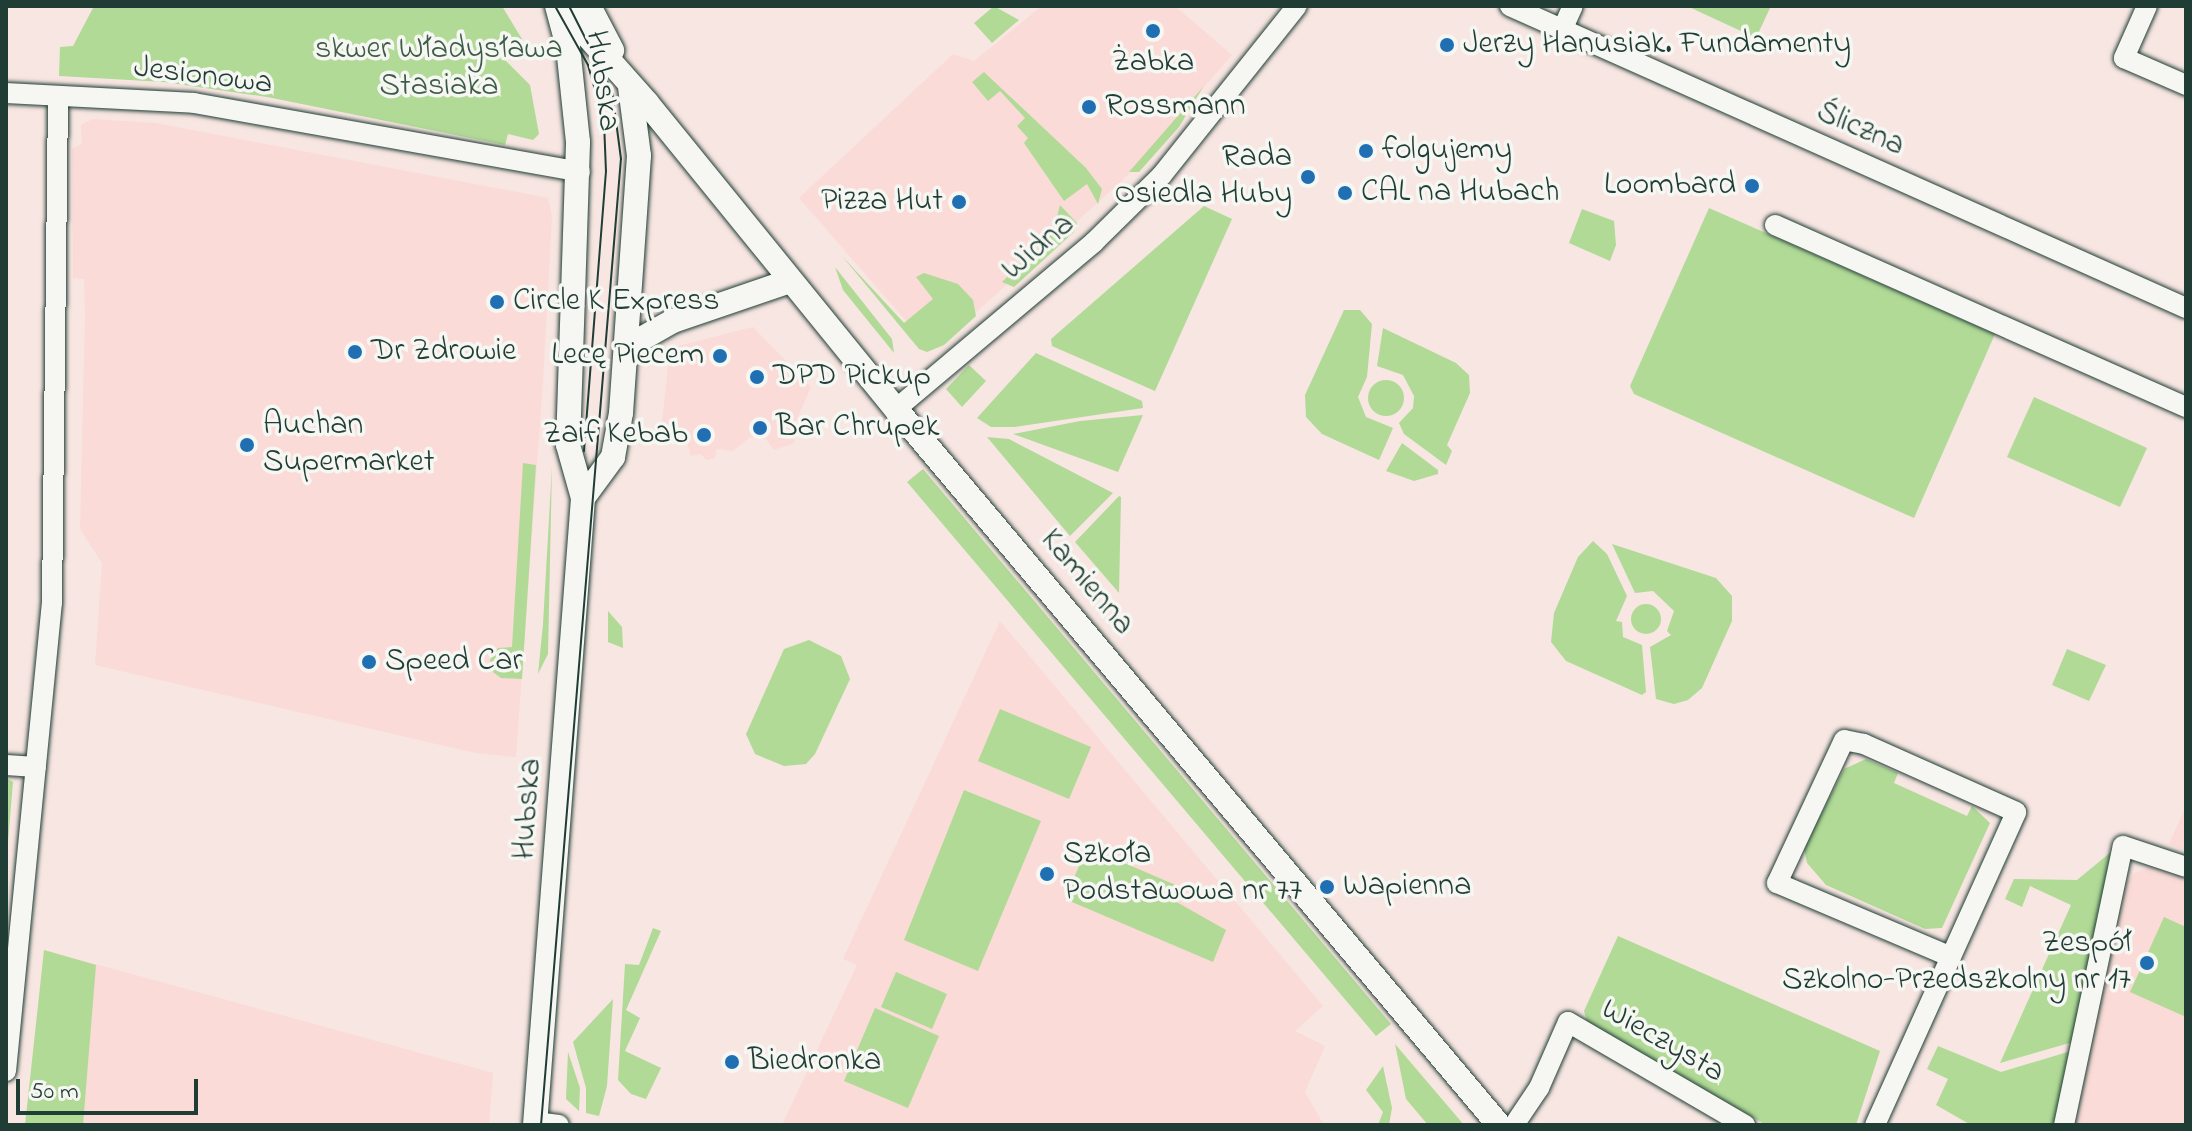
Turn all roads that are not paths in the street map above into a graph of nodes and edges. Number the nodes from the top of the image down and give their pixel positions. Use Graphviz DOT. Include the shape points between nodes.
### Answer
graph roads {
  1 [pos="559,6"];
  2 [pos="589,6"];
  3 [pos="1297,6"];
  4 [pos="1510,6"];
  5 [pos="1573,6"];
  6 [pos="2147,6"];
  7 [pos="1563,28"];
  8 [pos="627,79"];
  9 [pos="2186,85"];
  10 [pos="6,93"];
  11 [pos="58,96"];
  12 [pos="580,172"];
  13 [pos="1775,225"];
  14 [pos="790,281"];
  15 [pos="2186,308"];
  16 [pos="627,347"];
  17 [pos="2186,407"];
  18 [pos="896,409"];
  19 [pos="583,498"];
  20 [pos="6,765"];
  21 [pos="36,767"];
  22 [pos="2186,867"];
  23 [pos="1951,957"];
  24 [pos="9,1014"];
  25 [pos="6,1071"];
  26 [pos="543,1124"];
  27 [pos="1499,1125"];
  28 [pos="1514,1125"];
  29 [pos="1745,1125"];
  30 [pos="1875,1125"];
  31 [pos="2064,1125"];
  1 -- 8 [label="street"];
  1 -- 12 [label="street, Hubska" via="574,88"];
  2 -- 8 [label="street"];
  3 -- 18 [label="street, Widna" via="1165,172 1094,242"];
  4 -- 7 [label="street, Śliczna"];
  5 -- 7 [label="street"];
  6 -- 9 [label="street" via="2124,58"];
  7 -- 15 [label="street, Śliczna"];
  8 -- 14 [label="street, Kamienna"];
  8 -- 16 [label="street, Hubska" via="639,156"];
  10 -- 11 [label="street, Jesionowa"];
  11 -- 12 [label="street, Jesionowa" via="194,103"];
  11 -- 21 [label="street" via="52,603"];
  12 -- 19 [label="street, Hubska" via="568,445"];
  13 -- 17 [label="street"];
  14 -- 16 [label="street" via="673,321"];
  14 -- 18 [label="street, Kamienna"];
  16 -- 19 [label="street, Hubska" via="613,457"];
  18 -- 27 [label="street, Kamienna"];
  19 -- 26 [label="street, Hubska"];
  20 -- 21 [label="street"];
  21 -- 24 [label="street"];
  22 -- 31 [label="street" via="2123,846"];
  23 -- 23 [label="street" via="2016,812 1864,744 1844,740 1777,883"];
  23 -- 30 [label="street"];
  24 -- 25 [label="street"];
  28 -- 29 [label="street, Wieczysta" via="1539,1088 1568,1022"];
}
